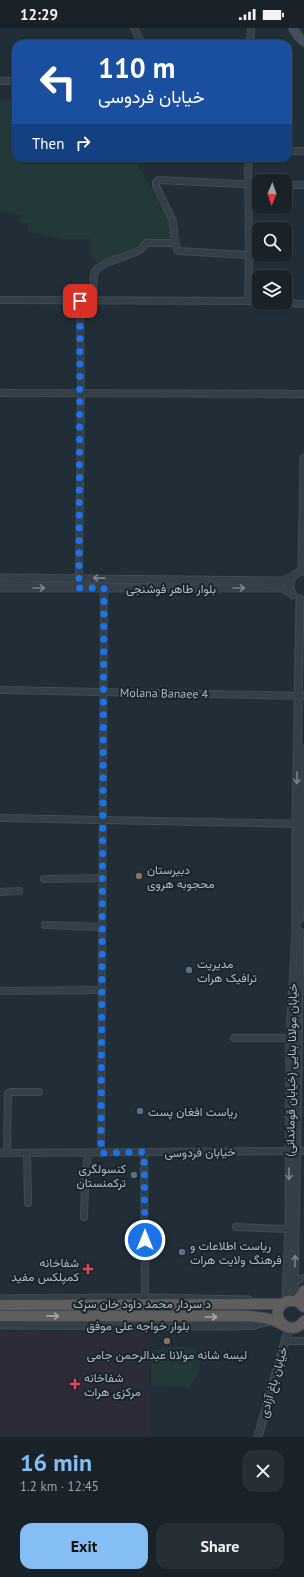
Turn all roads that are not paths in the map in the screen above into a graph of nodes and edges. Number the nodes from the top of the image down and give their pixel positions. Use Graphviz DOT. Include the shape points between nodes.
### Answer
graph roads {
  1 [pos="134,28"];
  2 [pos="251,28"];
  3 [pos="293,28"];
  4 [pos="140,40"];
  5 [pos="250,40"];
  6 [pos="304,42"];
  7 [pos="0,81"];
  8 [pos="12,81"];
  9 [pos="292,151"];
  10 [pos="304,151"];
  11 [pos="248,162"];
  12 [pos="247,185"];
  13 [pos="252,185"];
  14 [pos="292,185"];
  15 [pos="304,186"];
  16 [pos="175,243"];
  17 [pos="249,255"];
  18 [pos="0,300"];
  19 [pos="248,300"];
  20 [pos="252,300"];
  21 [pos="80,301"];
  22 [pos="94,301"];
  23 [pos="292,303"];
  24 [pos="304,304"];
  25 [pos="0,392"];
  26 [pos="81,394"];
  27 [pos="304,394"];
  28 [pos="304,458"];
  29 [pos="303,571"];
  30 [pos="0,578"];
  31 [pos="79,578"];
  32 [pos="292,578"];
  33 [pos="0,588"];
  34 [pos="77,588"];
  35 [pos="104,588"];
  36 [pos="292,594"];
  37 [pos="302,600"];
  38 [pos="0,690"];
  39 [pos="104,691"];
  40 [pos="301,696"];
  41 [pos="304,749"];
  42 [pos="304,759"];
  43 [pos="0,818"];
  44 [pos="103,821"];
  45 [pos="299,823"];
  46 [pos="300,874"];
  47 [pos="103,878"];
  48 [pos="44,879"];
  49 [pos="19,891"];
  50 [pos="0,892"];
  51 [pos="45,925"];
  52 [pos="102,927"];
  53 [pos="302,952"];
  54 [pos="302,989"];
  55 [pos="102,990"];
  56 [pos="0,991"];
  57 [pos="234,1038"];
  58 [pos="290,1038"];
  59 [pos="302,1039"];
  60 [pos="301,1081"];
  61 [pos="39,1092"];
  62 [pos="289,1151"];
  63 [pos="301,1151"];
  64 [pos="144,1152"];
  65 [pos="0,1153"];
  66 [pos="7,1153"];
  67 [pos="27,1153"];
  68 [pos="88,1153"];
  69 [pos="101,1153"];
  70 [pos="28,1204"];
  71 [pos="84,1217"];
  72 [pos="236,1227"];
  73 [pos="289,1229"];
  74 [pos="304,1278"];
  75 [pos="294,1280"];
  76 [pos="286,1284"];
  77 [pos="304,1291"];
  78 [pos="0,1298"];
  79 [pos="145,1302"];
  80 [pos="289,1303"];
  81 [pos="0,1305"];
  82 [pos="31,1305"];
  83 [pos="0,1316"];
  84 [pos="31,1320"];
  85 [pos="0,1325"];
  86 [pos="292,1325"];
  87 [pos="285,1341"];
  88 [pos="304,1341"];
  89 [pos="258,1437"];
  1 -- 4 [label="street"];
  2 -- 5 [label="street"];
  3 -- 6 [label="main road"];
  7 -- 8 [label="street"];
  9 -- 10 [label="street"];
  11 -- 12 [label="street"];
  12 -- 13 [label="street"];
  12 -- 16 [label="street" via="158,180 156,186 173,222"];
  12 -- 17 [label="street"];
  14 -- 15 [label="street"];
  16 -- 17 [label="street" via="178,251"];
  16 -- 22 [label="street" via="146,243 140,250 99,268 95,272"];
  17 -- 19 [label="street"];
  18 -- 21 [label="street"];
  19 -- 20 [label="street"];
  19 -- 22 [label="street"];
  21 -- 22 [label="street"];
  21 -- 26 [label="street"];
  23 -- 24 [label="street"];
  25 -- 26 [label="street"];
  26 -- 27 [label="street"];
  26 -- 31 [label="street"];
  28 -- 29 [label="street"];
  29 -- 32 [label="street"];
  30 -- 31 [label="street, بلوار طاهر فوشنجی"];
  32 -- 31 [label="street, بلوار طاهر فوشنجی, one-way"];
  31 -- 34 [label="street"];
  32 -- 36 [label="street"];
  33 -- 34 [label="street, بلوار طاهر فوشنجی, one-way"];
  34 -- 35 [label="street, بلوار طاهر فوشنجی"];
  35 -- 36 [label="street, بلوار طاهر فوشنجی, one-way" via="282,588"];
  35 -- 39 [label="street"];
  36 -- 37 [label="street, بلوار طاهر فوشنجی"];
  37 -- 40 [label="street, خیابان مولانا بنایی (خیابان قوماندانی)"];
  38 -- 39 [label="street, Molana Banaee 4"];
  39 -- 40 [label="street, Molana Banaee 4"];
  39 -- 44 [label="street"];
  40 -- 45 [label="street, خیابان مولانا بنایی (خیابان قوماندانی), one-way"];
  41 -- 42 [label="street, خیابان مولانا بنایی (خیابان قوماندانی)"];
  42 -- 45 [label="street, خیابان مولانا بنایی (خیابان قوماندانی)"];
  43 -- 44 [label="street"];
  44 -- 45 [label="street"];
  44 -- 47 [label="street"];
  45 -- 46 [label="street, خیابان مولانا بنایی (خیابان قوماندانی)"];
  46 -- 53 [label="street, خیابان مولانا بنایی (خیابان قوماندانی)"];
  46 -- 58 [label="street, خیابان مولانا بنایی (خیابان قوماندانی)"];
  47 -- 48 [label="street"];
  47 -- 52 [label="street"];
  49 -- 50 [label="street"];
  51 -- 52 [label="street"];
  52 -- 55 [label="street"];
  53 -- 54 [label="street, خیابان مولانا بنایی (خیابان قوماندانی)"];
  54 -- 59 [label="street, خیابان مولانا بنایی (خیابان قوماندانی)"];
  55 -- 56 [label="street"];
  55 -- 69 [label="street"];
  57 -- 58 [label="street"];
  58 -- 62 [label="street, خیابان مولانا بنایی (خیابان قوماندانی)"];
  59 -- 60 [label="street, خیابان مولانا بنایی (خیابان قوماندانی)"];
  60 -- 63 [label="street, خیابان مولانا بنایی (خیابان قوماندانی)"];
  61 -- 66 [label="street" via="8,1093"];
  62 -- 63 [label="street, خیابان فردوسی"];
  62 -- 64 [label="street, خیابان فردوسی"];
  62 -- 73 [label="street, خیابان مولانا بنایی (خیابان قوماندانی), one-way"];
  75 -- 63 [label="street, خیابان مولانا بنایی (خیابان قوماندانی), one-way"];
  64 -- 69 [label="street, خیابان فردوسی"];
  64 -- 79 [label="street"];
  65 -- 66 [label="street, خیابان فردوسی"];
  66 -- 67 [label="street, خیابان فردوسی"];
  67 -- 68 [label="street, خیابان فردوسی"];
  67 -- 70 [label="street"];
  68 -- 69 [label="street, خیابان فردوسی"];
  68 -- 71 [label="street"];
  72 -- 73 [label="street"];
  73 -- 76 [label="street, خیابان مولانا بنایی (خیابان قوماندانی)"];
  74 -- 75 [label="street"];
  75 -- 76 [label="street"];
  75 -- 80 [label="street, خیابان مولانا بنایی (خیابان قوماندانی)"];
  76 -- 80 [label="street, خیابان مولانا بنایی (خیابان قوماندانی)"];
  77 -- 80 [label="highway"];
  78 -- 79 [label="street, د سردار محمد داود خان سړک"];
  79 -- 80 [label="highway, د سردار محمد داود خان سړک" via="252,1305"];
  79 -- 82 [label="highway, د سردار محمد داود خان سړک"];
  80 -- 86 [label="highway" via="278,1315"];
  81 -- 82 [label="highway, د سردار محمد داود خان سړک"];
  82 -- 84 [label="highway"];
  83 -- 84 [label="highway, د سردار محمد داود خان سړک"];
  84 -- 85 [label="street"];
  84 -- 86 [label="highway, د سردار محمد داود خان سړک" via="244,1316"];
  86 -- 87 [label="street, خیابان باغ آزادی"];
  87 -- 88 [label="street"];
  87 -- 89 [label="street, خیابان باغ آزادی"];
}
